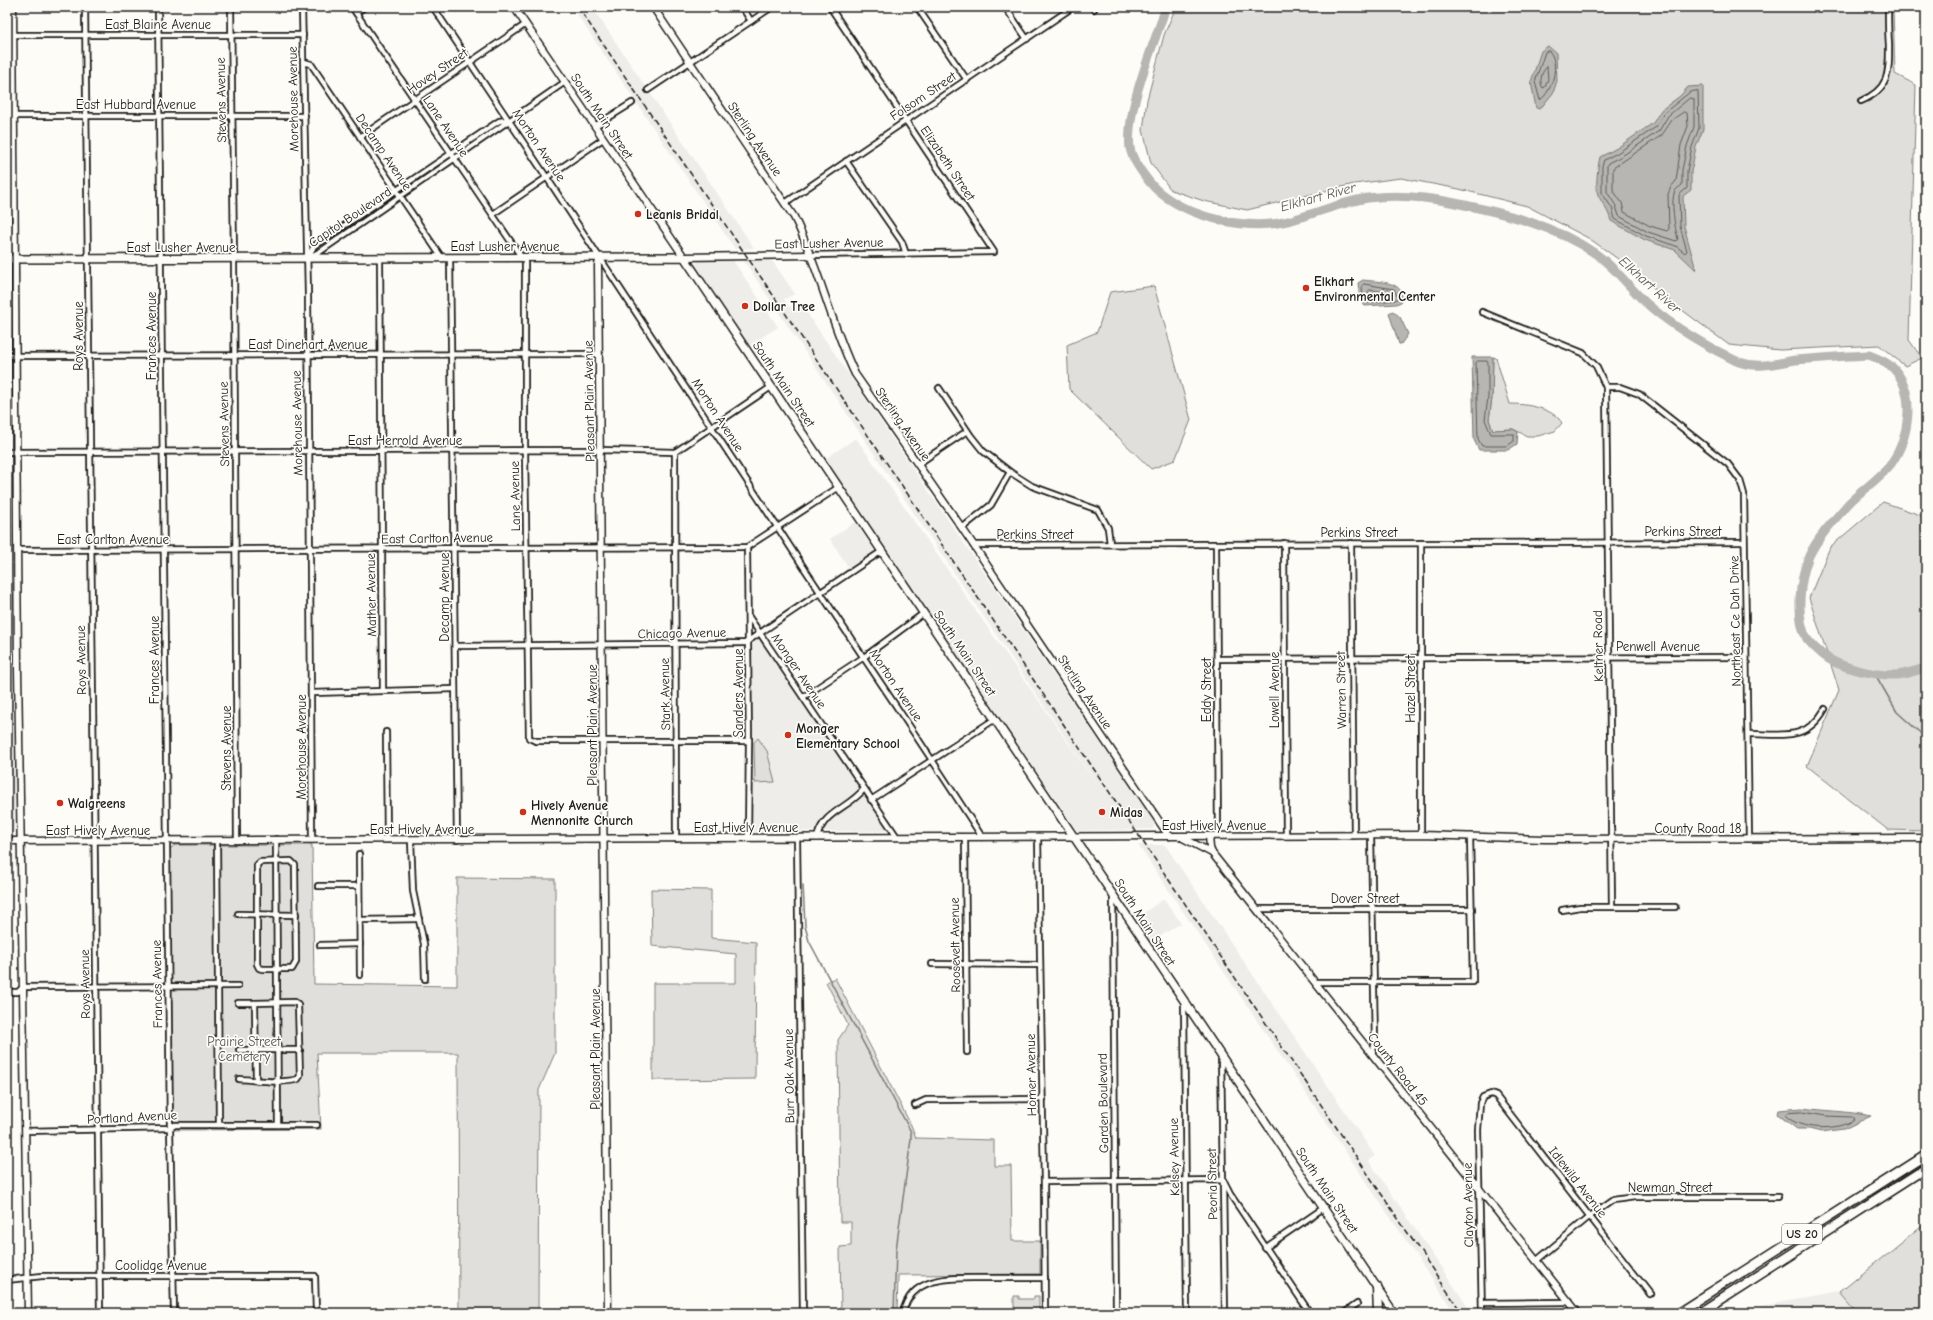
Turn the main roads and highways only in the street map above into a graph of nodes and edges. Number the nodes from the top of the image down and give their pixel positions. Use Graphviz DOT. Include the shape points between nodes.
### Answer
graph roads {
  1 [pos="684,257"];
  2 [pos="7,259"];
  3 [pos="1926,1155"];
  4 [pos="1926,1168"];
  5 [pos="1377,1286"];
  6 [pos="1378,1313"];
  7 [pos="1394,1313"];
  8 [pos="1678,1313"];
  9 [pos="1700,1313"];
  1 -- 2 [label="main road, East Lusher Avenue"];
  1 -- 5 [label="main road, South Main Street"];
  3 -- 8 [label="highway, US 20"];
  4 -- 9 [label="highway, US 20"];
  5 -- 6 [label="highway"];
  5 -- 7 [label="main road, South Main Street"];
}
